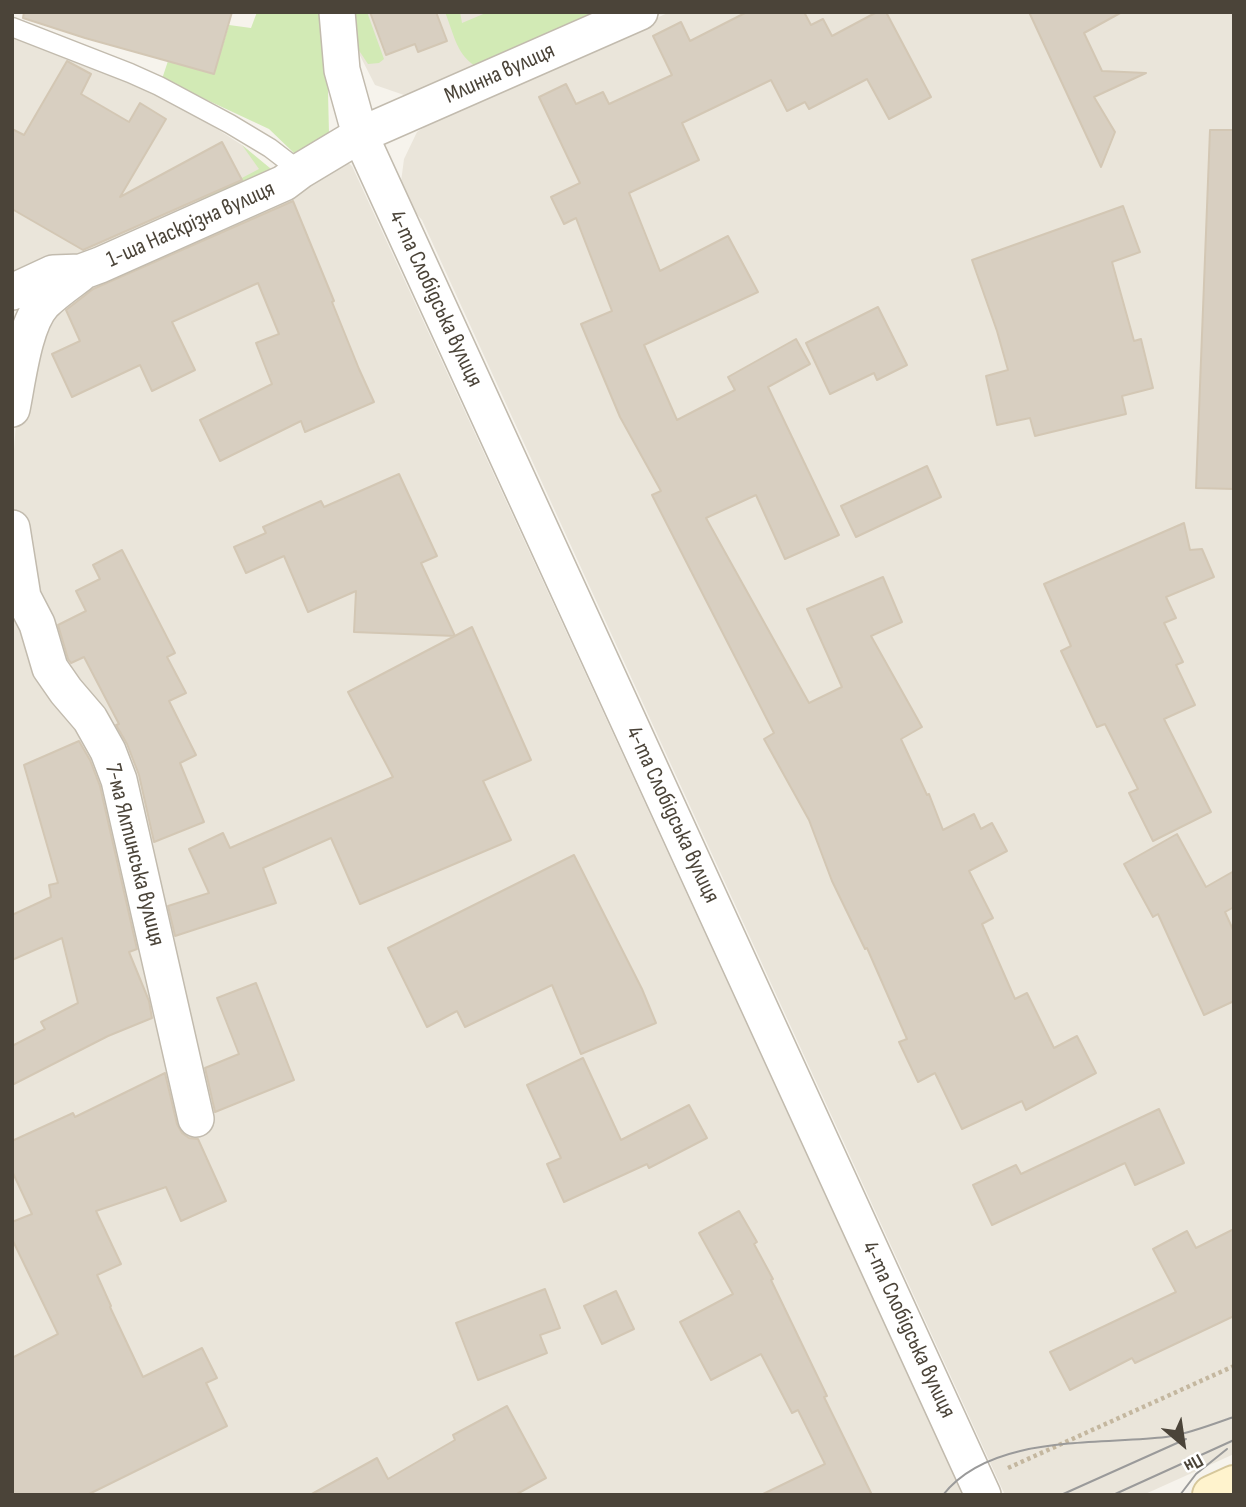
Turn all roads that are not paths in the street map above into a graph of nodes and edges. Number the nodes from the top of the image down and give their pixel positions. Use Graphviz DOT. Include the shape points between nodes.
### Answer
graph roads {
  1 [pos="337,12"];
  2 [pos="640,12"];
  3 [pos="12,27"];
  4 [pos="360,135"];
  5 [pos="300,171"];
  6 [pos="81,272"];
  7 [pos="12,292"];
  8 [pos="12,408"];
  9 [pos="12,528"];
  10 [pos="196,1119"];
  11 [pos="1234,1485"];
  12 [pos="980,1488"];
  13 [pos="1212,1495"];
  1 -- 4 [label="street, 4-та Слобідська вулиця" via="342,70"];
  2 -- 4 [label="street, Млинна вулиця"];
  3 -- 5 [label="lane" via="159,86 270,148"];
  4 -- 5 [label="street, 1-ша Наскрізна вулиця"];
  4 -- 12 [label="street, 4-та Слобідська вулиця"];
  5 -- 6 [label="street, 1-ша Наскрізна вулиця" via="284,183"];
  6 -- 7 [label="street, 1-ша Наскрізна вулиця" via="53,274"];
  6 -- 8 [label="street" via="43,304 36,317 24,347"];
  9 -- 10 [label="street, 7-ма Ялтинська вулиця" via="23,597 50,668 90,719 119,780"];
  11 -- 13 [label="street"];
}
